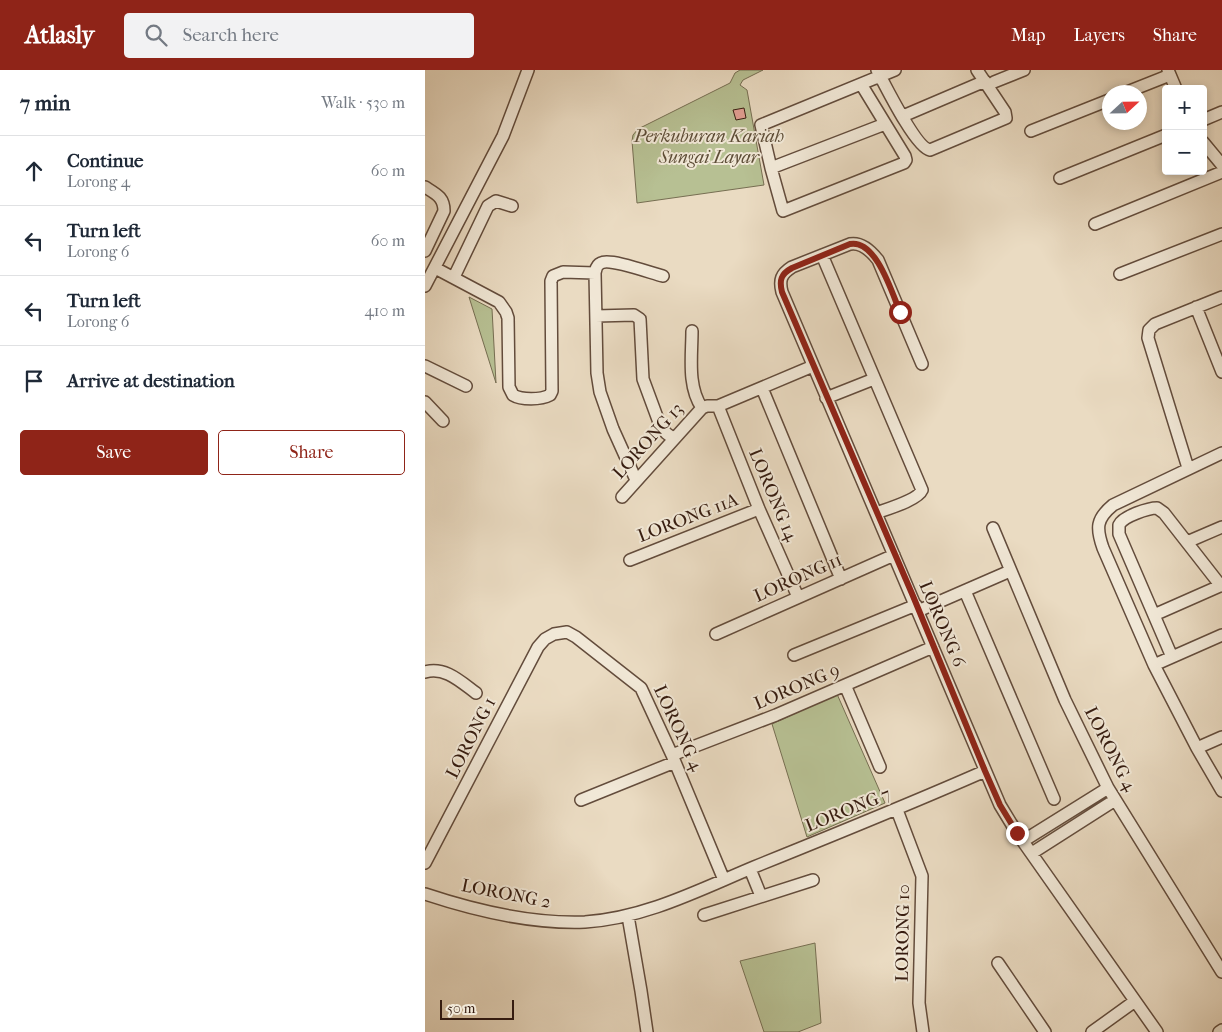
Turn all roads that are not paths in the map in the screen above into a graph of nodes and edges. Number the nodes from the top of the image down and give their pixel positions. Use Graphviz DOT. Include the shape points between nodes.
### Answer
graph roads {
  1 [pos="528,70"];
  2 [pos="895,70"];
  3 [pos="977,70"];
  4 [pos="1025,70"];
  5 [pos="878,73"];
  6 [pos="1169,73"];
  7 [pos="989,82"];
  8 [pos="861,84"];
  9 [pos="1142,85"];
  10 [pos="1174,85"];
  11 [pos="1102,103"];
  12 [pos="1222,112"];
  13 [pos="903,116"];
  14 [pos="1207,118"];
  15 [pos="885,124"];
  16 [pos="1031,131"];
  17 [pos="1162,137"];
  18 [pos="1207,147"];
  19 [pos="1222,164"];
  20 [pos="771,168"];
  21 [pos="1222,172"];
  22 [pos="1060,178"];
  23 [pos="425,188"];
  24 [pos="512,206"];
  25 [pos="1095,224"];
  26 [pos="1222,234"];
  27 [pos="425,251"];
  28 [pos="822,255"];
  29 [pos="435,268"];
  30 [pos="595,273"];
  31 [pos="1120,274"];
  32 [pos="663,276"];
  33 [pos="454,278"];
  34 [pos="425,286"];
  35 [pos="1222,297"];
  36 [pos="1196,307"];
  37 [pos="596,316"];
  38 [pos="692,331"];
  39 [pos="922,364"];
  40 [pos="425,366"];
  41 [pos="813,366"];
  42 [pos="1222,372"];
  43 [pos="875,379"];
  44 [pos="466,386"];
  45 [pos="762,388"];
  46 [pos="826,398"];
  47 [pos="425,402"];
  48 [pos="717,406"];
  49 [pos="702,408"];
  50 [pos="443,421"];
  51 [pos="674,439"];
  52 [pos="1222,454"];
  53 [pos="1188,468"];
  54 [pos="636,480"];
  55 [pos="622,497"];
  56 [pos="759,510"];
  57 [pos="876,513"];
  58 [pos="1222,527"];
  59 [pos="993,528"];
  60 [pos="1187,542"];
  61 [pos="894,555"];
  62 [pos="630,560"];
  63 [pos="1010,571"];
  64 [pos="841,578"];
  65 [pos="1221,586"];
  66 [pos="965,591"];
  67 [pos="798,597"];
  68 [pos="917,608"];
  69 [pos="1154,615"];
  70 [pos="554,634"];
  71 [pos="716,634"];
  72 [pos="1222,634"];
  73 [pos="933,647"];
  74 [pos="794,655"];
  75 [pos="1172,657"];
  76 [pos="1154,665"];
  77 [pos="425,672"];
  78 [pos="845,685"];
  79 [pos="476,692"];
  80 [pos="1222,737"];
  81 [pos="1197,748"];
  82 [pos="674,759"];
  83 [pos="880,767"];
  84 [pos="985,771"];
  85 [pos="1108,788"];
  86 [pos="1222,791"];
  87 [pos="1054,799"];
  88 [pos="581,800"];
  89 [pos="1115,800"];
  90 [pos="897,810"];
  91 [pos="1023,842"];
  92 [pos="1032,854"];
  93 [pos="425,863"];
  94 [pos="750,869"];
  95 [pos="723,880"];
  96 [pos="813,880"];
  97 [pos="425,894"];
  98 [pos="761,896"];
  99 [pos="627,916"];
  100 [pos="704,916"];
  101 [pos="998,963"];
  102 [pos="1222,972"];
  103 [pos="1135,1001"];
  104 [pos="1222,1030"];
  105 [pos="647,1032"];
  106 [pos="923,1032"];
  107 [pos="1045,1032"];
  108 [pos="1092,1032"];
  109 [pos="1157,1032"];
  110 [pos="1219,1032"];
  1 -- 29 [label="street" via="503,136"];
  2 -- 5 [label="street"];
  3 -- 7 [label="street"];
  4 -- 7 [label="street"];
  5 -- 8 [label="street"];
  5 -- 13 [label="street"];
  6 -- 9 [label="street"];
  6 -- 10 [label="street"];
  7 -- 13 [label="street"];
  7 -- 13 [label="street" via="1006,118 930,150 923,147"];
  8 -- 15 [label="street"];
  8 -- 20 [label="street" via="761,125"];
  11 -- 16 [label="street"];
  12 -- 14 [label="street"];
  15 -- 20 [label="street"];
  15 -- 20 [label="street" via="905,156 904,163 785,211 782,210"];
  17 -- 22 [label="street"];
  18 -- 19 [label="street"];
  21 -- 25 [label="street"];
  23 -- 27 [label="street" via="441,198 444,210"];
  24 -- 33 [label="street" via="496,201 488,206"];
  26 -- 31 [label="street"];
  28 -- 39 [label="street, LORONG 6" via="854,243 870,251 877,260"];
  28 -- 41 [label="street, LORONG 6" via="785,272 780,284"];
  28 -- 43 [label="street"];
  29 -- 33 [label="street"];
  29 -- 34 [label="street"];
  30 -- 32 [label="street" via="600,263 610,262"];
  30 -- 33 [label="street" via="563,272 553,276 552,388 550,395 544,398 513,395 509,387 507,312 499,302"];
  30 -- 37 [label="street"];
  35 -- 36 [label="street"];
  36 -- 42 [label="street"];
  36 -- 53 [label="street" via="1155,324 1149,330 1148,338"];
  37 -- 51 [label="street" via="634,315 640,319 643,379 660,425"];
  37 -- 54 [label="street" via="600,392"];
  38 -- 49 [label="street" via="692,382"];
  40 -- 44 [label="street"];
  41 -- 45 [label="street, LORONG 13"];
  41 -- 46 [label="street, LORONG 6"];
  43 -- 46 [label="street"];
  43 -- 57 [label="street" via="923,490 910,500"];
  45 -- 48 [label="street, LORONG 13"];
  45 -- 64 [label="street"];
  46 -- 57 [label="street, LORONG 6"];
  47 -- 50 [label="street"];
  48 -- 49 [label="street, LORONG 13"];
  48 -- 56 [label="street, LORONG 14"];
  49 -- 51 [label="street, LORONG 13"];
  51 -- 54 [label="street, LORONG 13"];
  52 -- 53 [label="street"];
  53 -- 76 [label="street" via="1113,505 1099,522 1098,533 1103,548"];
  54 -- 55 [label="street, LORONG 13"];
  56 -- 62 [label="street, LORONG 11A"];
  56 -- 67 [label="street, LORONG 14"];
  57 -- 61 [label="street, LORONG 6"];
  58 -- 60 [label="street"];
  59 -- 63 [label="street, LORONG 4"];
  60 -- 65 [label="street"];
  60 -- 69 [label="street" via="1157,508 1140,512 1119,526 1119,534"];
  61 -- 64 [label="street, LORONG 11"];
  61 -- 68 [label="street, LORONG 6"];
  63 -- 66 [label="street"];
  63 -- 85 [label="street, LORONG 4" via="1065,700"];
  64 -- 67 [label="street, LORONG 11"];
  65 -- 69 [label="street"];
  66 -- 68 [label="street"];
  66 -- 87 [label="street"];
  67 -- 71 [label="street, LORONG 11"];
  68 -- 73 [label="street, LORONG 6"];
  68 -- 74 [label="street"];
  69 -- 75 [label="street"];
  70 -- 82 [label="street, LORONG 4" via="567,632 576,637 641,688"];
  70 -- 93 [label="street, LORONG 1" via="538,647"];
  72 -- 75 [label="street"];
  73 -- 78 [label="street, LORONG 9"];
  73 -- 84 [label="street, LORONG 6"];
  75 -- 76 [label="street"];
  76 -- 81 [label="street"];
  77 -- 79 [label="street" via="443,672"];
  78 -- 82 [label="street, LORONG 9"];
  78 -- 83 [label="street"];
  80 -- 81 [label="street"];
  81 -- 86 [label="street"];
  82 -- 88 [label="street, LORONG 9"];
  82 -- 95 [label="street, LORONG 4"];
  84 -- 90 [label="street, LORONG 7"];
  84 -- 91 [label="street, LORONG 6" via="1000,805"];
  85 -- 89 [label="street, LORONG 4"];
  85 -- 91 [label="street"];
  89 -- 92 [label="street"];
  89 -- 102 [label="street, LORONG 4"];
  90 -- 94 [label="street, LORONG 7"];
  90 -- 106 [label="street, LORONG 10" via="922,876 919,1003"];
  91 -- 92 [label="street, LORONG 6"];
  92 -- 103 [label="street, LORONG 6"];
  94 -- 95 [label="street, LORONG 7"];
  94 -- 98 [label="street"];
  95 -- 99 [label="street, LORONG 2"];
  96 -- 98 [label="street"];
  97 -- 99 [label="street, LORONG 2" via="542,922 587,922"];
  98 -- 100 [label="street"];
  99 -- 105 [label="street"];
  101 -- 107 [label="street"];
  103 -- 108 [label="street"];
  103 -- 109 [label="street, LORONG 6"];
  104 -- 110 [label="street"];
}
